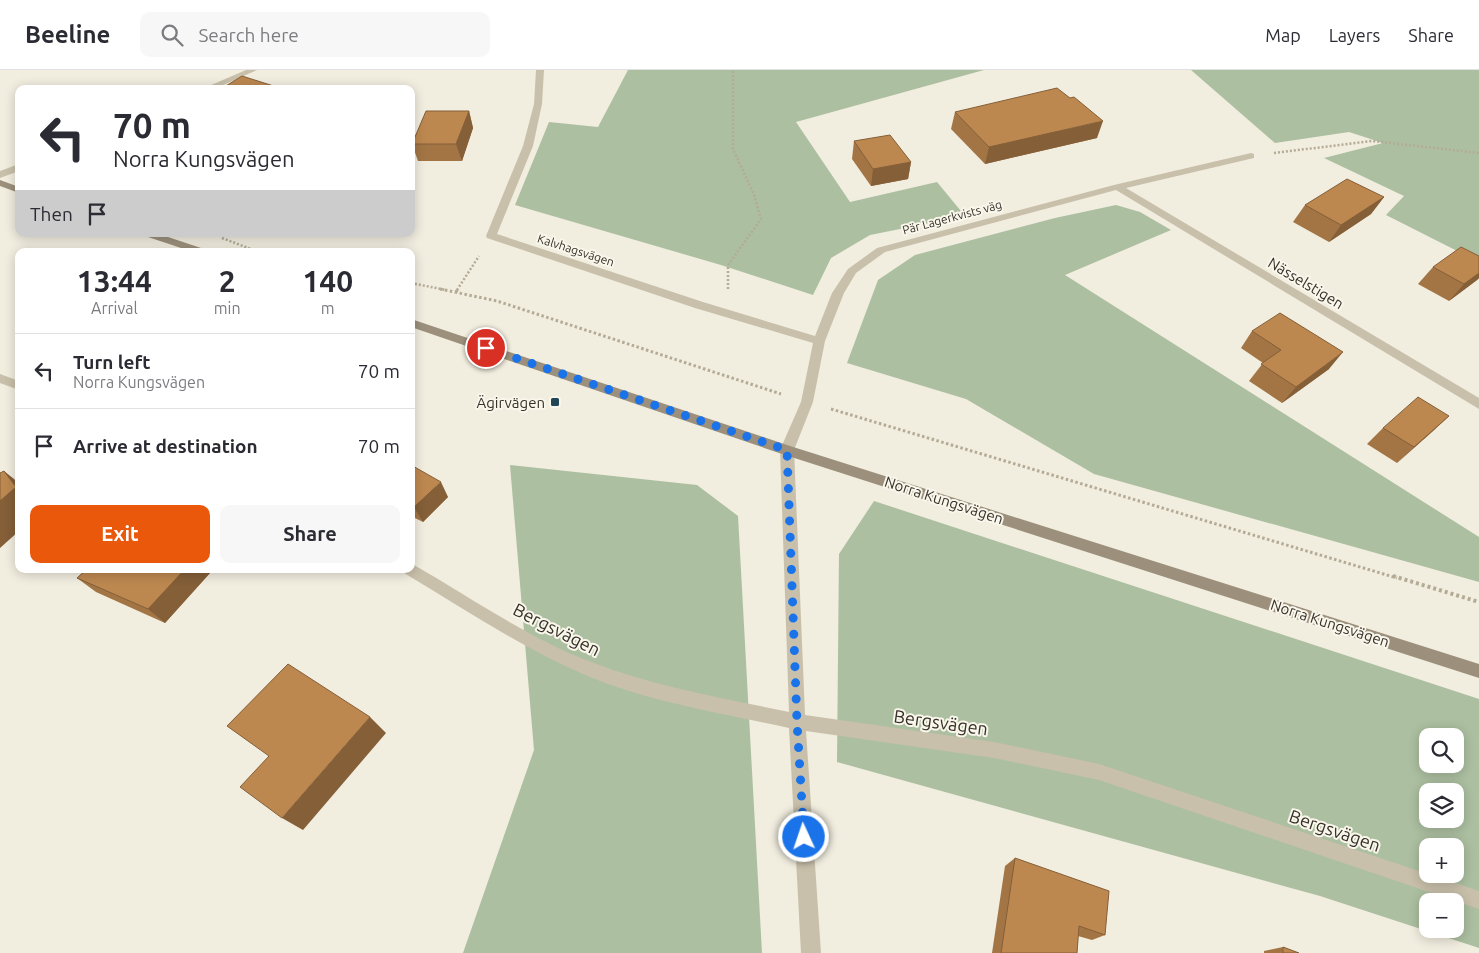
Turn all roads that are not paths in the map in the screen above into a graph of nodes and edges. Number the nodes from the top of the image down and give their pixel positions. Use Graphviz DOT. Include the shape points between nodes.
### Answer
graph roads {
  1 [pos="253,70"];
  2 [pos="540,70"];
  3 [pos="216,85"];
  4 [pos="1251,156"];
  5 [pos="15,169"];
  6 [pos="0,176"];
  7 [pos="0,184"];
  8 [pos="1117,187"];
  9 [pos="15,189"];
  10 [pos="158,237"];
  11 [pos="191,248"];
  12 [pos="415,324"];
  13 [pos="819,342"];
  14 [pos="0,378"];
  15 [pos="15,384"];
  16 [pos="1479,404"];
  17 [pos="787,450"];
  18 [pos="415,573"];
  19 [pos="1479,671"];
  20 [pos="797,722"];
  21 [pos="1479,900"];
  22 [pos="811,953"];
  1 -- 3 [label="street"];
  2 -- 13 [label="street, Kalvhagsvägen" via="538,104 528,146 491,236"];
  4 -- 8 [label="street, Pär Lagerkvists väg"];
  5 -- 6 [label="street"];
  7 -- 9 [label="main road"];
  8 -- 13 [label="street, Pär Lagerkvists väg" via="881,250 852,271 838,293"];
  8 -- 16 [label="street, Nässelstigen"];
  10 -- 11 [label="main road"];
  12 -- 17 [label="main road, Norra Kungsvägen"];
  13 -- 17 [label="street, Pär Lagerkvists väg" via="807,402"];
  14 -- 15 [label="street"];
  17 -- 19 [label="main road, Norra Kungsvägen"];
  17 -- 20 [label="street"];
  18 -- 20 [label="street, Bergsvägen" via="541,647 589,669 645,688"];
  20 -- 21 [label="street, Bergsvägen" via="994,750 1100,772"];
  20 -- 22 [label="street"];
}
